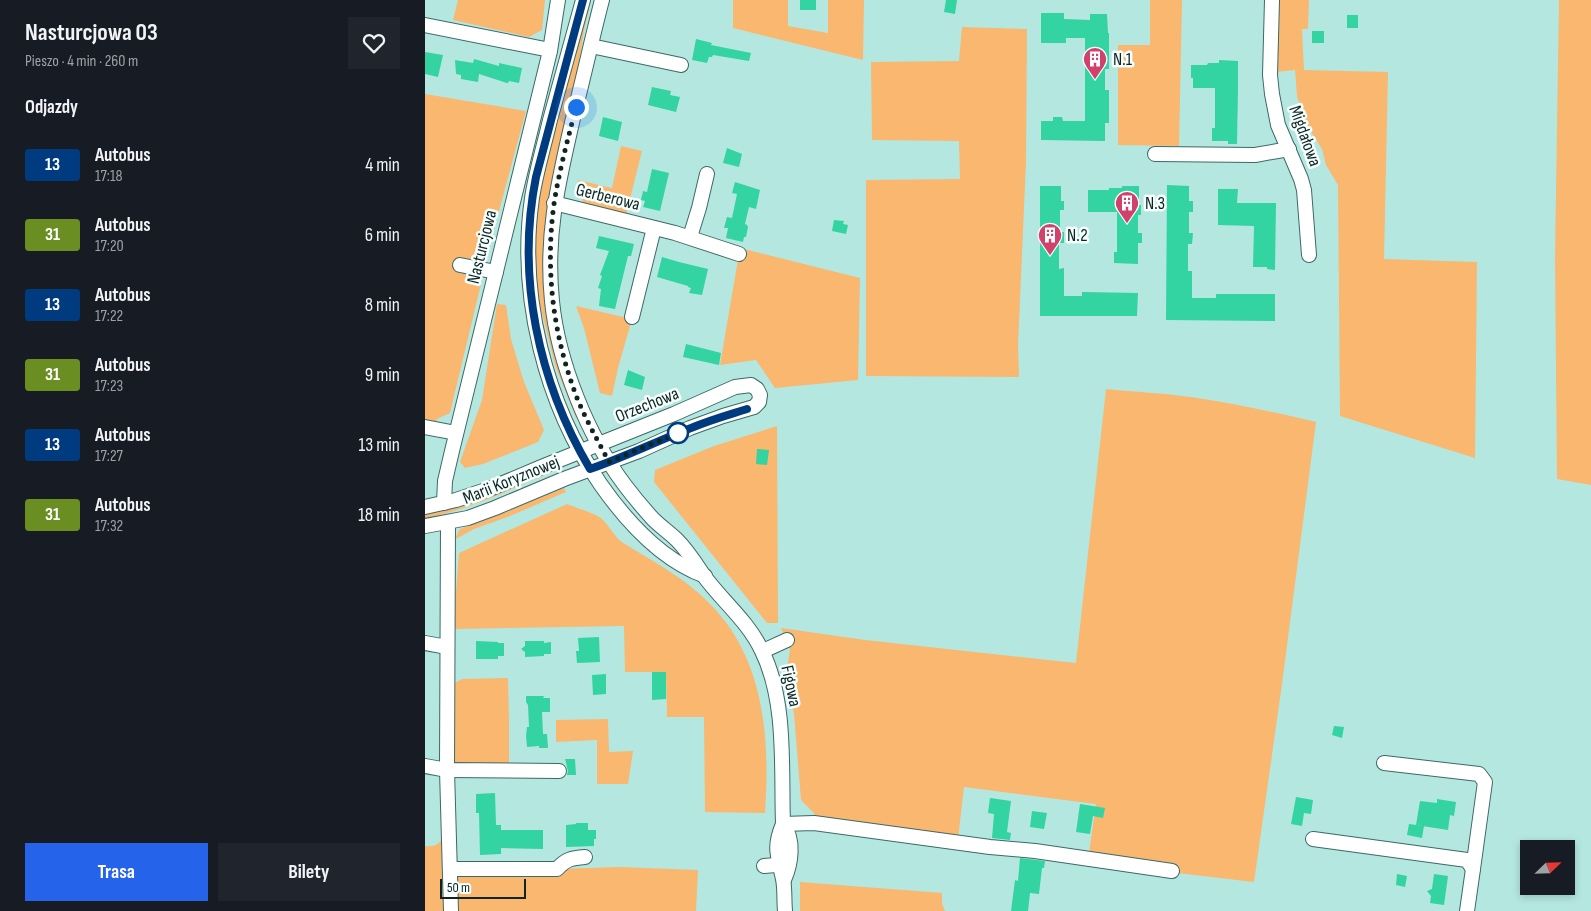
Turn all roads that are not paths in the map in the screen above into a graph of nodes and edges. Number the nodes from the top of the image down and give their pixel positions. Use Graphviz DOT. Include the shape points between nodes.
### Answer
graph roads {
  1 [pos="558,0"];
  2 [pos="583,0"];
  3 [pos="602,0"];
  4 [pos="1272,0"];
  5 [pos="425,25"];
  6 [pos="591,46"];
  7 [pos="550,50"];
  8 [pos="681,65"];
  9 [pos="1289,148"];
  10 [pos="1155,154"];
  11 [pos="707,174"];
  12 [pos="554,203"];
  13 [pos="653,228"];
  14 [pos="690,238"];
  15 [pos="739,254"];
  16 [pos="1309,255"];
  17 [pos="459,265"];
  18 [pos="495,272"];
  19 [pos="632,317"];
  20 [pos="425,426"];
  21 [pos="456,433"];
  22 [pos="600,444"];
  23 [pos="580,452"];
  24 [pos="609,462"];
  25 [pos="590,469"];
  26 [pos="444,503"];
  27 [pos="425,507"];
  28 [pos="447,523"];
  29 [pos="425,526"];
  30 [pos="705,576"];
  31 [pos="787,640"];
  32 [pos="425,643"];
  33 [pos="447,647"];
  34 [pos="763,651"];
  35 [pos="1384,764"];
  36 [pos="425,766"];
  37 [pos="447,770"];
  38 [pos="559,771"];
  39 [pos="783,824"];
  40 [pos="1313,839"];
  41 [pos="585,857"];
  42 [pos="784,865"];
  43 [pos="764,866"];
  44 [pos="1473,869"];
  45 [pos="451,870"];
  46 [pos="1172,871"];
  47 [pos="451,911"];
  48 [pos="785,911"];
  49 [pos="1467,911"];
  1 -- 7 [label="street, Nasturcjowa"];
  2 -- 23 [label="street, Figowa" via="536,177 528,260 539,344 556,397"];
  3 -- 6 [label="street, Figowa"];
  4 -- 9 [label="street, Migdałowa" via="1271,94"];
  5 -- 7 [label="street"];
  6 -- 8 [label="street"];
  6 -- 12 [label="street, Figowa"];
  7 -- 18 [label="street, Nasturcjowa"];
  9 -- 10 [label="street" via="1255,155"];
  9 -- 16 [label="street, Migdałowa" via="1304,190"];
  11 -- 14 [label="street"];
  12 -- 13 [label="street, Gerberowa"];
  12 -- 22 [label="street, Figowa" via="550,276 558,336 578,399"];
  13 -- 14 [label="street, Gerberowa"];
  13 -- 19 [label="street, Gerberowa"];
  14 -- 15 [label="street, Gerberowa"];
  17 -- 18 [label="street"];
  18 -- 21 [label="street, Nasturcjowa"];
  20 -- 21 [label="street"];
  21 -- 26 [label="street, Nasturcjowa" via="445,481"];
  22 -- 23 [label="street, Orzechowa"];
  22 -- 24 [label="street, Figowa"];
  22 -- 24 [label="street, Orzechowa" via="742,385 754,387 760,395 754,407 690,428"];
  23 -- 25 [label="street, Figowa"];
  23 -- 26 [label="street, Marii Koryznowej" via="489,489"];
  24 -- 25 [label="street, Marii Koryznowej"];
  24 -- 30 [label="street, Figowa" via="654,520 677,540"];
  25 -- 28 [label="street, Marii Koryznowej" via="495,508"];
  25 -- 30 [label="street, Figowa" via="617,507 654,546 677,563"];
  26 -- 27 [label="street, Marii Koryznowej"];
  28 -- 29 [label="street, Marii Koryznowej"];
  28 -- 33 [label="street"];
  30 -- 34 [label="street, Figowa" via="741,617"];
  31 -- 34 [label="street"];
  32 -- 33 [label="street"];
  33 -- 37 [label="street"];
  34 -- 39 [label="street, Figowa" via="773,681 780,724"];
  35 -- 44 [label="street" via="1479,774 1485,782"];
  36 -- 37 [label="street"];
  37 -- 38 [label="street"];
  37 -- 45 [label="street"];
  39 -- 42 [label="street, Figowa" via="778,836 777,854"];
  39 -- 46 [label="street" via="814,824"];
  40 -- 44 [label="street" via="1467,860"];
  41 -- 45 [label="street" via="569,858 557,869"];
  42 -- 43 [label="street"];
  42 -- 48 [label="street, Figowa"];
  44 -- 49 [label="street"];
  45 -- 47 [label="street"];
}
